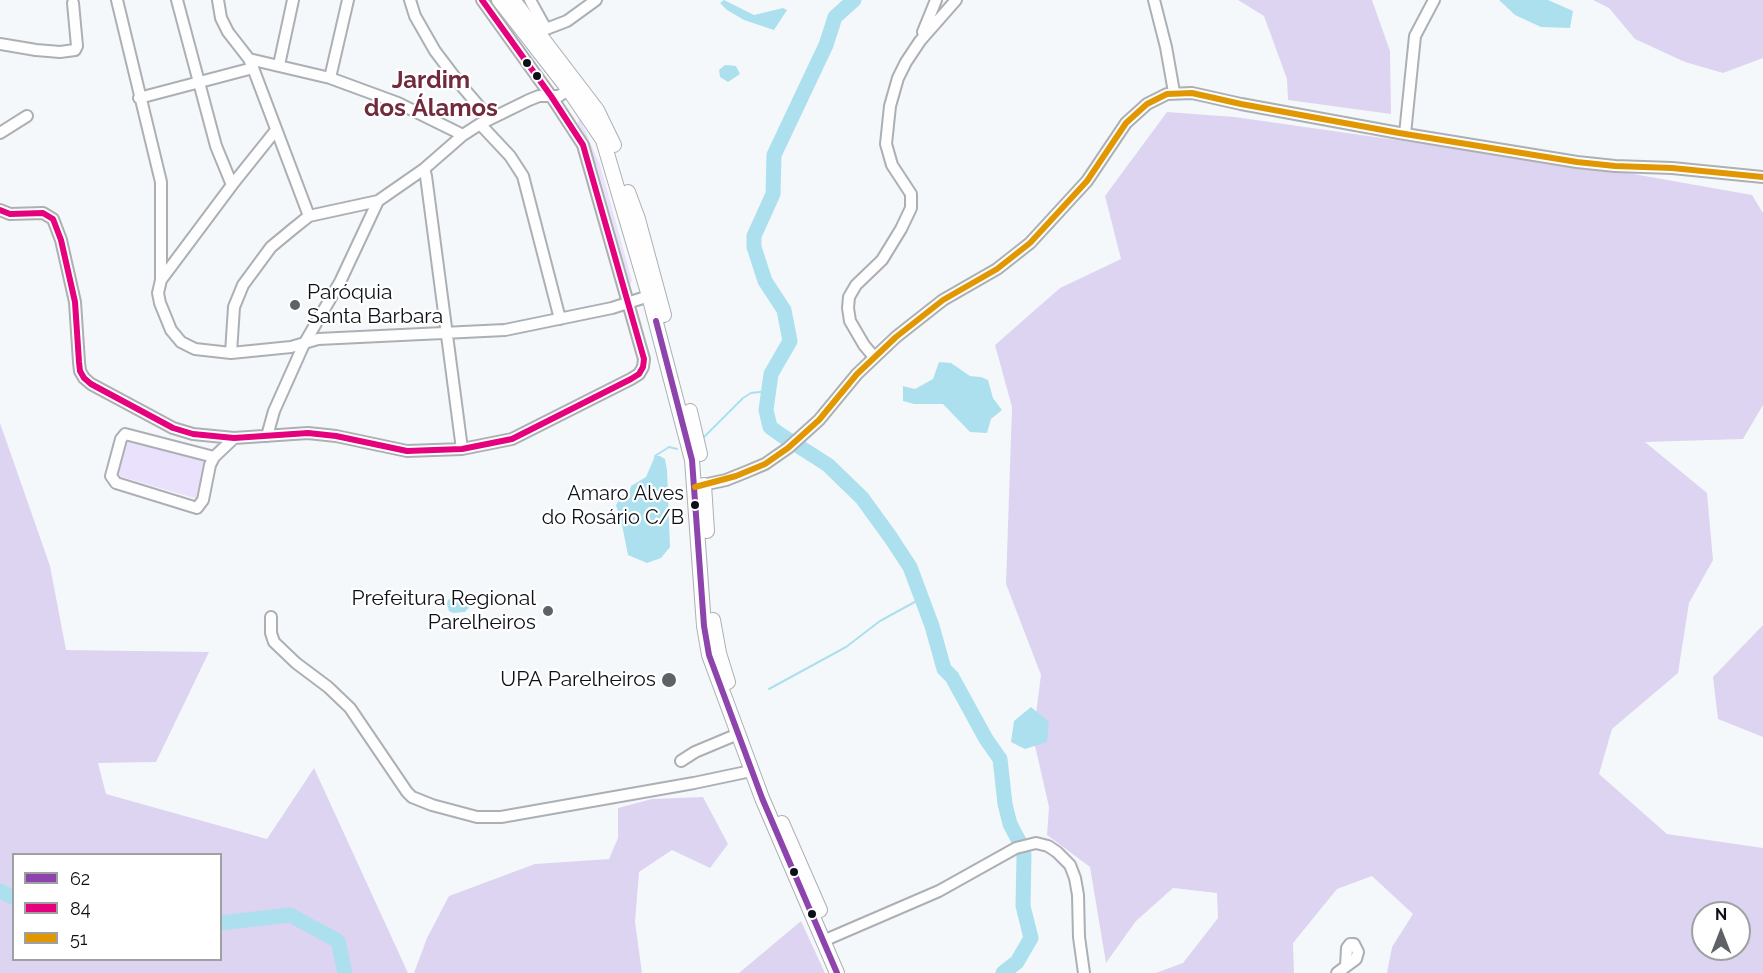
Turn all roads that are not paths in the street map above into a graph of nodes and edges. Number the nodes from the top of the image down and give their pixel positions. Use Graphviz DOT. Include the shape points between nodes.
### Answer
graph roads {
  1 [pos="117,0"];
  2 [pos="177,0"];
  3 [pos="218,0"];
  4 [pos="293,0"];
  5 [pos="348,0"];
  6 [pos="410,0"];
  7 [pos="530,0"];
  8 [pos="596,0"];
  9 [pos="936,0"];
  10 [pos="956,0"];
  11 [pos="1154,0"];
  12 [pos="1434,0"];
  13 [pos="505,1"];
  14 [pos="73,3"];
  15 [pos="484,5"];
  16 [pos="537,36"];
  17 [pos="920,41"];
  18 [pos="0,44"];
  19 [pos="251,64"];
  20 [pos="279,65"];
  21 [pos="330,78"];
  22 [pos="199,81"];
  23 [pos="572,87"];
  24 [pos="1174,92"];
  25 [pos="551,96"];
  26 [pos="139,98"];
  27 [pos="27,116"];
  28 [pos="485,122"];
  29 [pos="276,130"];
  30 [pos="0,133"];
  31 [pos="1405,134"];
  32 [pos="463,135"];
  33 [pos="424,169"];
  34 [pos="1763,177"];
  35 [pos="232,185"];
  36 [pos="378,201"];
  37 [pos="0,210"];
  38 [pos="309,216"];
  39 [pos="161,280"];
  40 [pos="653,295"];
  41 [pos="628,303"];
  42 [pos="560,319"];
  43 [pos="446,333"];
  44 [pos="304,344"];
  45 [pos="231,353"];
  46 [pos="874,357"];
  47 [pos="267,436"];
  48 [pos="234,438"];
  49 [pos="462,449"];
  50 [pos="214,457"];
  51 [pos="699,486"];
  52 [pos="271,617"];
  53 [pos="738,734"];
  54 [pos="681,761"];
  55 [pos="751,771"];
  56 [pos="766,797"];
  57 [pos="827,940"];
  58 [pos="837,973"];
  59 [pos="847,973"];
  60 [pos="1084,973"];
  1 -- 26 [label="street"];
  2 -- 22 [label="street"];
  3 -- 19 [label="street" via="228,32"];
  4 -- 20 [label="street"];
  5 -- 21 [label="street"];
  6 -- 28 [label="street" via="432,45"];
  7 -- 16 [label="street"];
  8 -- 16 [label="street"];
  9 -- 17 [label="street"];
  10 -- 17 [label="street"];
  11 -- 24 [label="street"];
  12 -- 31 [label="street" via="1416,36"];
  13 -- 15 [label="street"];
  13 -- 16 [label="main road"];
  14 -- 18 [label="street" via="75,50 60,52"];
  15 -- 25 [label="street"];
  16 -- 23 [label="main road"];
  17 -- 46 [label="street" via="898,78 886,131 892,165 911,194 911,208 882,260 849,297 850,321"];
  19 -- 20 [label="street"];
  19 -- 22 [label="street"];
  19 -- 29 [label="street"];
  20 -- 21 [label="street"];
  21 -- 32 [label="street" via="398,103"];
  22 -- 26 [label="street"];
  22 -- 35 [label="street" via="216,146"];
  23 -- 25 [label="street" via="559,96"];
  23 -- 40 [label="main road" via="597,110 612,139 638,219"];
  24 -- 31 [label="street"];
  24 -- 46 [label="street" via="1153,100 1131,118 1087,181 1030,243 997,269 943,300"];
  25 -- 28 [label="street" via="539,96"];
  25 -- 41 [label="street" via="588,159"];
  26 -- 39 [label="street" via="161,182"];
  27 -- 30 [label="street"];
  28 -- 32 [label="street"];
  28 -- 42 [label="street" via="523,176"];
  29 -- 35 [label="street"];
  29 -- 38 [label="street"];
  31 -- 34 [label="street" via="1584,163"];
  32 -- 33 [label="street"];
  33 -- 36 [label="street"];
  33 -- 43 [label="street"];
  35 -- 39 [label="street"];
  36 -- 38 [label="street"];
  36 -- 44 [label="street" via="340,282"];
  37 -- 48 [label="street" via="10,214 43,213 53,219 75,302 80,371 91,384 173,428"];
  38 -- 45 [label="street" via="271,247 243,285 234,308"];
  39 -- 45 [label="street" via="160,303 176,337 195,349"];
  40 -- 41 [label="street"];
  40 -- 51 [label="main road" via="696,433"];
  41 -- 42 [label="street"];
  41 -- 49 [label="street" via="642,351 644,367 639,374 528,431 500,442"];
  42 -- 43 [label="street" via="504,330"];
  43 -- 44 [label="street" via="318,339"];
  43 -- 49 [label="street"];
  44 -- 45 [label="street"];
  44 -- 47 [label="street"];
  46 -- 51 [label="street" via="811,429 788,448 756,468"];
  47 -- 48 [label="street"];
  47 -- 49 [label="street" via="308,433 407,451"];
  48 -- 50 [label="street"];
  50 -- 50 [label="street" via="203,500 197,508 116,483 111,476 125,434"];
  51 -- 53 [label="main road" via="707,642"];
  51 -- 56 [label="main road" via="713,625"];
  52 -- 55 [label="street" via="274,642 350,708 407,792 432,805 477,817 501,817"];
  53 -- 54 [label="street"];
  53 -- 55 [label="main road"];
  55 -- 56 [label="main road"];
  56 -- 57 [label="main road"];
  57 -- 58 [label="main road"];
  57 -- 59 [label="main road"];
  57 -- 60 [label="street" via="939,891 1016,848 1036,843 1048,846 1070,865 1075,878"];
}
